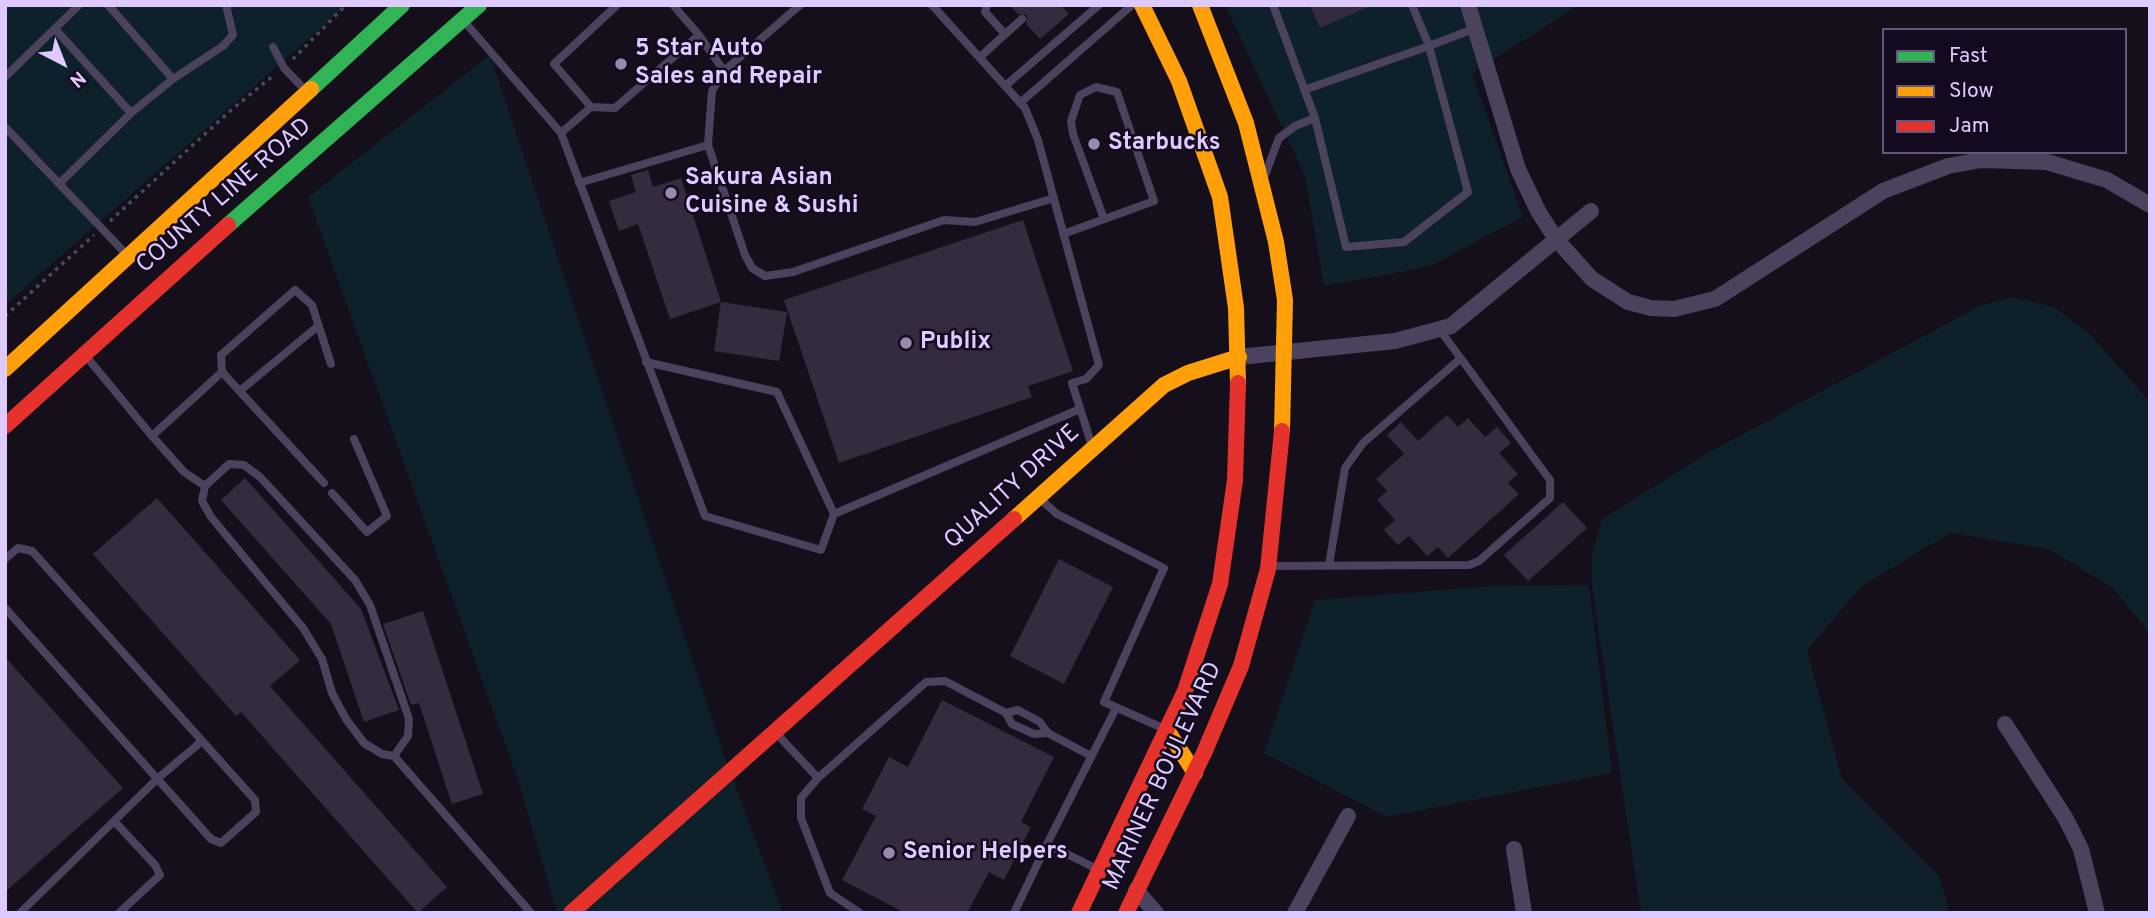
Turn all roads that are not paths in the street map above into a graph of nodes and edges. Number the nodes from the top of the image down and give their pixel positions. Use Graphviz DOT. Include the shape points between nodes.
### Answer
graph roads {
  1 [pos="79,5"];
  2 [pos="108,5"];
  3 [pos="226,5"];
  4 [pos="402,5"];
  5 [pos="479,5"];
  6 [pos="617,5"];
  7 [pos="673,5"];
  8 [pos="800,5"];
  9 [pos="932,5"];
  10 [pos="988,5"];
  11 [pos="1099,5"];
  12 [pos="1132,5"];
  13 [pos="1142,5"];
  14 [pos="1200,5"];
  15 [pos="1273,5"];
  16 [pos="1412,5"];
  17 [pos="1468,5"];
  18 [pos="1022,19"];
  19 [pos="463,20"];
  20 [pos="1476,28"];
  21 [pos="55,29"];
  22 [pos="1005,34"];
  23 [pos="699,35"];
  24 [pos="1429,46"];
  25 [pos="273,47"];
  26 [pos="980,57"];
  27 [pos="724,71"];
  28 [pos="5,77"];
  29 [pos="173,79"];
  30 [pos="1005,86"];
  31 [pos="1304,90"];
  32 [pos="307,92"];
  33 [pos="1020,103"];
  34 [pos="591,107"];
  35 [pos="131,113"];
  36 [pos="1315,118"];
  37 [pos="5,127"];
  38 [pos="561,133"];
  39 [pos="708,145"];
  40 [pos="1263,182"];
  41 [pos="579,183"];
  42 [pos="59,184"];
  43 [pos="1054,198"];
  44 [pos="2150,205"];
  45 [pos="1591,211"];
  46 [pos="1104,219"];
  47 [pos="1063,234"];
  48 [pos="1556,239"];
  49 [pos="128,256"];
  50 [pos="318,326"];
  51 [pos="1440,330"];
  52 [pos="83,353"];
  53 [pos="1287,353"];
  54 [pos="1239,357"];
  55 [pos="1460,359"];
  56 [pos="646,362"];
  57 [pos="331,364"];
  58 [pos="5,369"];
  59 [pos="222,372"];
  60 [pos="241,390"];
  61 [pos="1080,409"];
  62 [pos="5,426"];
  63 [pos="152,436"];
  64 [pos="354,439"];
  65 [pos="1092,446"];
  66 [pos="324,483"];
  67 [pos="205,485"];
  68 [pos="332,493"];
  69 [pos="1038,496"];
  70 [pos="834,514"];
  71 [pos="5,559"];
  72 [pos="1329,565"];
  73 [pos="1268,566"];
  74 [pos="5,608"];
  75 [pos="1116,708"];
  76 [pos="1006,713"];
  77 [pos="2004,724"];
  78 [pos="1167,730"];
  79 [pos="775,732"];
  80 [pos="1048,733"];
  81 [pos="202,741"];
  82 [pos="394,756"];
  83 [pos="1091,756"];
  84 [pos="1195,773"];
  85 [pos="818,778"];
  86 [pos="158,779"];
  87 [pos="1348,816"];
  88 [pos="115,822"];
  89 [pos="1047,844"];
  90 [pos="1514,849"];
  91 [pos="1099,870"];
  92 [pos="1136,890"];
  93 [pos="20,913"];
  94 [pos="119,913"];
  95 [pos="531,913"];
  96 [pos="571,913"];
  97 [pos="860,913"];
  98 [pos="1014,913"];
  99 [pos="1079,913"];
  100 [pos="1126,913"];
  101 [pos="1156,913"];
  102 [pos="1295,913"];
  103 [pos="1524,913"];
  104 [pos="2097,913"];
  1 -- 21 [label="lane"];
  2 -- 29 [label="lane"];
  3 -- 29 [label="lane" via="233,36"];
  4 -- 32 [label="main road, COUNTY LINE ROAD"];
  5 -- 19 [label="main road, COUNTY LINE ROAD"];
  6 -- 34 [label="lane" via="554,64"];
  7 -- 23 [label="lane"];
  8 -- 27 [label="lane"];
  9 -- 26 [label="lane"];
  10 -- 22 [label="lane" via="985,12"];
  11 -- 30 [label="lane"];
  12 -- 33 [label="lane"];
  13 -- 54 [label="main road, MARINER BOULEVARD" via="1179,81 1220,197"];
  14 -- 40 [label="main road, MARINER BOULEVARD" via="1230,77"];
  15 -- 31 [label="lane"];
  16 -- 24 [label="lane"];
  17 -- 20 [label="street"];
  18 -- 22 [label="lane"];
  19 -- 38 [label="lane"];
  19 -- 52 [label="main road, COUNTY LINE ROAD"];
  20 -- 24 [label="lane"];
  20 -- 48 [label="street" via="1518,169"];
  21 -- 28 [label="lane"];
  21 -- 35 [label="lane"];
  22 -- 26 [label="lane"];
  23 -- 27 [label="lane"];
  23 -- 34 [label="lane" via="615,108"];
  24 -- 31 [label="lane"];
  24 -- 36 [label="lane" via="1468,192 1404,242 1346,247"];
  25 -- 32 [label="lane" via="284,68"];
  26 -- 30 [label="lane"];
  27 -- 39 [label="lane" via="712,91"];
  29 -- 35 [label="lane"];
  30 -- 33 [label="lane"];
  31 -- 36 [label="lane"];
  32 -- 49 [label="main road, COUNTY LINE ROAD"];
  33 -- 43 [label="lane" via="1038,141"];
  34 -- 38 [label="lane"];
  35 -- 42 [label="lane"];
  36 -- 40 [label="lane" via="1279,138"];
  37 -- 42 [label="lane"];
  38 -- 41 [label="lane"];
  39 -- 41 [label="lane"];
  39 -- 43 [label="lane" via="745,255 751,268 765,276 793,272 944,220 975,222"];
  40 -- 53 [label="main road, MARINER BOULEVARD" via="1285,300"];
  41 -- 56 [label="lane"];
  42 -- 49 [label="lane"];
  43 -- 47 [label="lane"];
  44 -- 48 [label="street" via="2107,180 2047,162 1981,160 1948,166 1883,191 1715,299 1674,309 1651,308 1608,291"];
  45 -- 48 [label="street, QUALITY DRIVE"];
  46 -- 46 [label="lane" via="1154,201 1116,92 1097,87 1080,95 1071,121"];
  46 -- 47 [label="lane"];
  47 -- 61 [label="lane" via="1099,365 1086,379 1072,383"];
  48 -- 51 [label="street, QUALITY DRIVE" via="1487,299"];
  49 -- 58 [label="main road, COUNTY LINE ROAD"];
  50 -- 57 [label="lane"];
  50 -- 59 [label="lane" via="312,305 295,290 221,355"];
  50 -- 60 [label="lane"];
  51 -- 53 [label="street, QUALITY DRIVE" via="1395,341"];
  51 -- 55 [label="lane"];
  52 -- 62 [label="main road, COUNTY LINE ROAD"];
  52 -- 63 [label="lane"];
  53 -- 54 [label="street, QUALITY DRIVE"];
  53 -- 73 [label="main road, MARINER BOULEVARD"];
  54 -- 65 [label="main road, QUALITY DRIVE" via="1164,385"];
  54 -- 78 [label="main road, MARINER BOULEVARD" via="1235,480 1220,584 1185,691"];
  55 -- 72 [label="lane" via="1363,443 1345,468"];
  55 -- 72 [label="lane" via="1550,480 1550,498 1469,565"];
  56 -- 70 [label="lane" via="777,393"];
  56 -- 70 [label="lane" via="705,516 821,550"];
  59 -- 60 [label="lane"];
  59 -- 63 [label="lane"];
  60 -- 66 [label="lane"];
  61 -- 65 [label="lane"];
  61 -- 70 [label="lane"];
  63 -- 67 [label="lane" via="184,472"];
  64 -- 68 [label="lane" via="387,516 366,532"];
  65 -- 69 [label="main road, QUALITY DRIVE"];
  67 -- 82 [label="lane" via="202,501 211,517 303,628 322,659 346,719 364,743"];
  67 -- 82 [label="lane" via="229,464 244,465 355,580 370,605 409,719 408,736"];
  69 -- 75 [label="lane" via="1057,514 1164,568 1104,702"];
  69 -- 79 [label="main road, QUALITY DRIVE"];
  71 -- 81 [label="lane" via="18,548 32,551"];
  72 -- 73 [label="lane"];
  73 -- 84 [label="main road, MARINER BOULEVARD" via="1241,666"];
  74 -- 86 [label="lane"];
  75 -- 78 [label="lane"];
  75 -- 83 [label="lane"];
  76 -- 80 [label="lane" via="1013,723 1034,734"];
  76 -- 80 [label="lane" via="1018,710 1040,722"];
  76 -- 85 [label="lane" via="945,681 926,682"];
  77 -- 104 [label="street" via="2081,849"];
  78 -- 84 [label="main road"];
  78 -- 91 [label="main road, MARINER BOULEVARD"];
  79 -- 85 [label="lane"];
  79 -- 96 [label="main road, QUALITY DRIVE"];
  80 -- 83 [label="lane"];
  81 -- 86 [label="lane"];
  81 -- 86 [label="lane" via="255,800 256,812 222,843 211,839"];
  82 -- 95 [label="lane"];
  83 -- 89 [label="lane"];
  84 -- 92 [label="main road, MARINER BOULEVARD"];
  85 -- 97 [label="lane" via="801,798 801,818 830,893"];
  86 -- 88 [label="lane"];
  87 -- 102 [label="street"];
  88 -- 93 [label="lane"];
  88 -- 94 [label="lane" via="160,875"];
  89 -- 91 [label="lane"];
  89 -- 98 [label="lane"];
  90 -- 103 [label="street"];
  91 -- 99 [label="main road, MARINER BOULEVARD"];
  92 -- 100 [label="main road, MARINER BOULEVARD"];
  92 -- 101 [label="street"];
}
